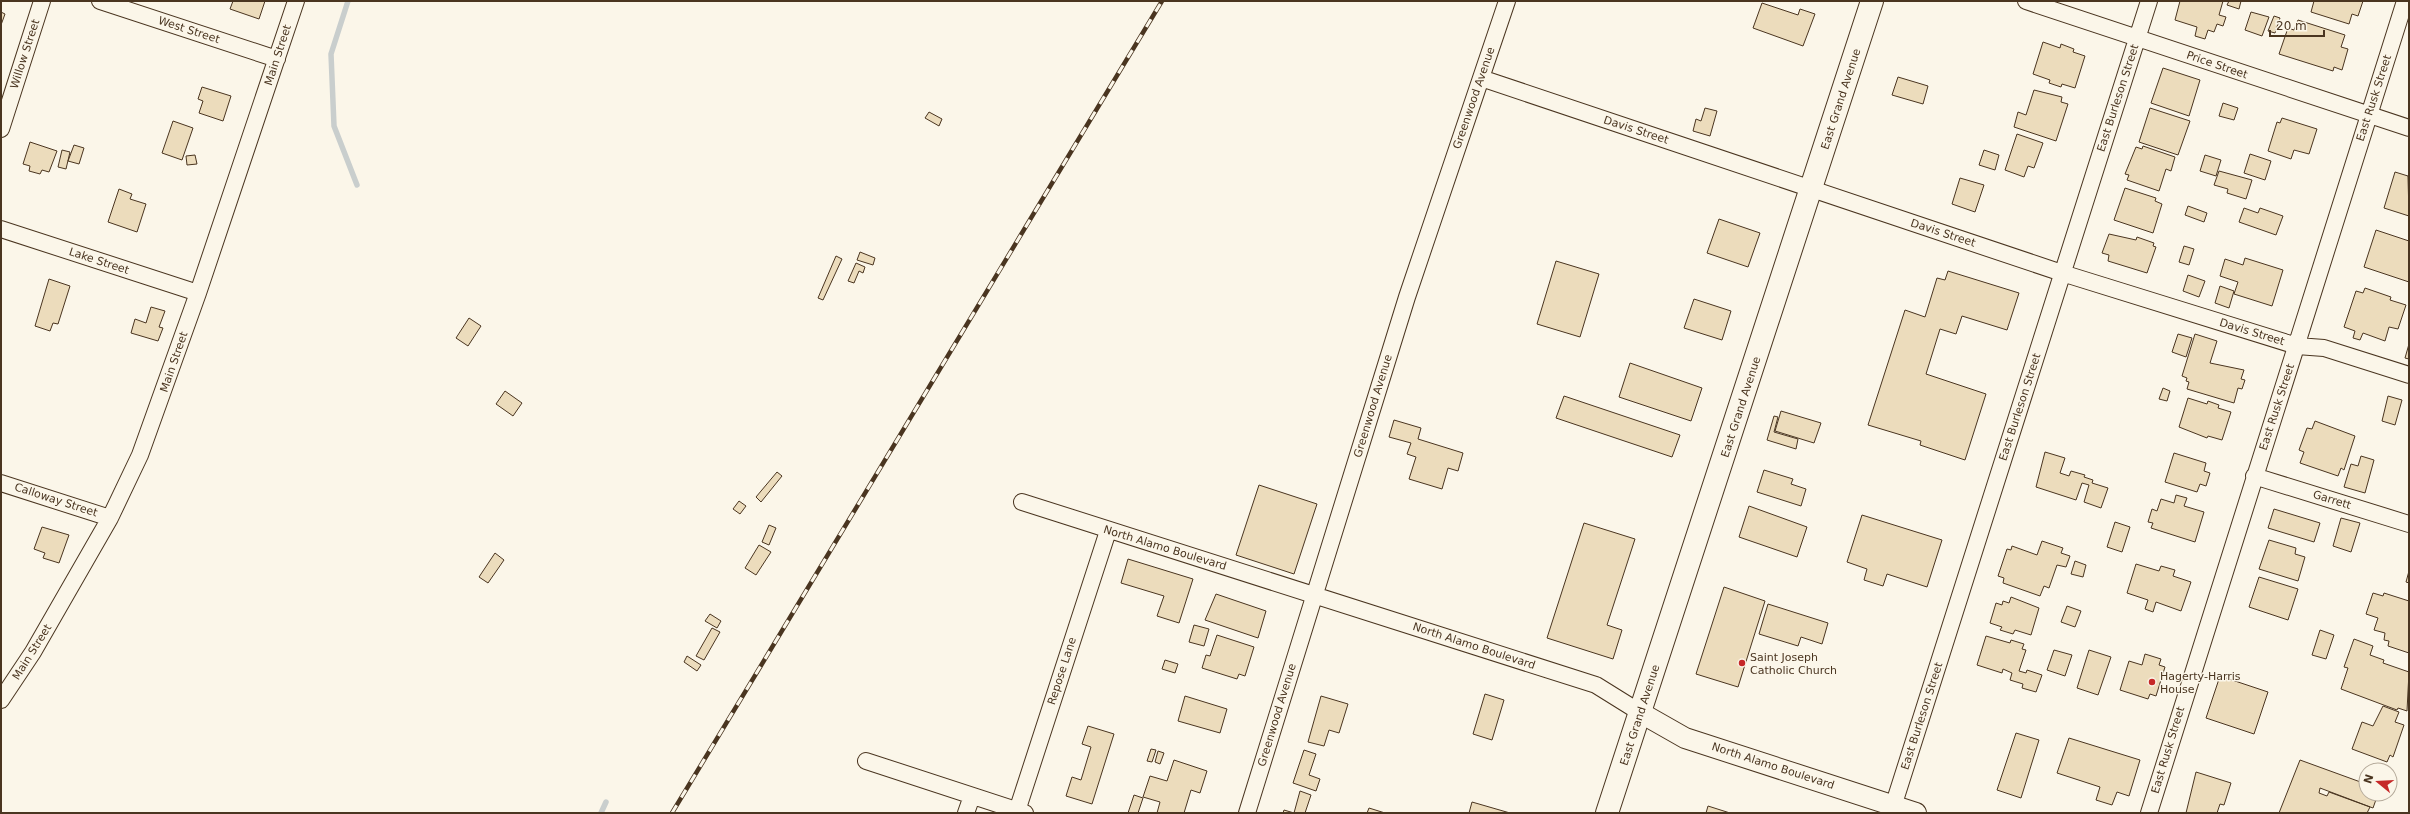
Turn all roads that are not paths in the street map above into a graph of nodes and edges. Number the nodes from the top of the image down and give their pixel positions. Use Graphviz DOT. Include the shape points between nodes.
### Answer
graph roads {
  1 [pos="42,1"];
  2 [pos="100,1"];
  3 [pos="296,1"];
  4 [pos="1507,1"];
  5 [pos="1872,1"];
  6 [pos="2026,1"];
  7 [pos="2149,1"];
  8 [pos="2405,1"];
  9 [pos="2137,37"];
  10 [pos="277,59"];
  11 [pos="1481,78"];
  12 [pos="2368,115"];
  13 [pos="2409,128"];
  14 [pos="1,129"];
  15 [pos="1812,189"];
  16 [pos="1,229"];
  17 [pos="2062,273"];
  18 [pos="198,293"];
  19 [pos="2297,346"];
  20 [pos="2409,375"];
  21 [pos="2254,476"];
  22 [pos="1,483"];
  23 [pos="1022,502"];
  24 [pos="110,518"];
  25 [pos="2409,524"];
  26 [pos="1108,530"];
  27 [pos="1315,595"];
  28 [pos="1,700"];
  29 [pos="1641,713"];
  30 [pos="866,761"];
  31 [pos="972,796"];
  32 [pos="1893,809"];
  33 [pos="1021,812"];
  34 [pos="966,813"];
  35 [pos="1247,813"];
  36 [pos="1607,813"];
  37 [pos="1916,813"];
  38 [pos="2149,813"];
  1 -- 14 [label="street, Willow Street"];
  2 -- 10 [label="street, West Street"];
  3 -- 10 [label="street, Main Street"];
  4 -- 11 [label="street, Greenwood Avenue"];
  5 -- 15 [label="highway, East Grand Avenue"];
  6 -- 9 [label="street, Price Street"];
  7 -- 9 [label="street, East Burleson Street"];
  8 -- 12 [label="street, East Rusk Street"];
  9 -- 12 [label="street, Price Street"];
  9 -- 17 [label="street, East Burleson Street"];
  10 -- 18 [label="street, Main Street"];
  11 -- 15 [label="street, Davis Street"];
  11 -- 27 [label="street, Greenwood Avenue" via="1407,297"];
  12 -- 13 [label="street, Price Street"];
  12 -- 19 [label="street, East Rusk Street"];
  15 -- 17 [label="street, Davis Street"];
  15 -- 29 [label="highway, East Grand Avenue"];
  16 -- 18 [label="street, Lake Street"];
  17 -- 19 [label="street, Davis Street"];
  17 -- 32 [label="street, East Burleson Street"];
  18 -- 24 [label="street, Main Street" via="140,455"];
  19 -- 20 [label="street, Davis Street" via="2324,348"];
  19 -- 21 [label="street, East Rusk Street"];
  21 -- 25 [label="street, Garrett"];
  21 -- 38 [label="street, East Rusk Street"];
  22 -- 24 [label="street, Calloway Street"];
  23 -- 26 [label="street, North Alamo Boulevard"];
  24 -- 28 [label="street, Main Street" via="33,652"];
  26 -- 27 [label="street, North Alamo Boulevard"];
  26 -- 33 [label="street, Repose Lane"];
  27 -- 29 [label="street, North Alamo Boulevard" via="1596,684"];
  27 -- 35 [label="street, Greenwood Avenue"];
  29 -- 32 [label="street, North Alamo Boulevard" via="1685,738"];
  29 -- 36 [label="highway, East Grand Avenue"];
  30 -- 31 [label="street"];
  31 -- 33 [label="street"];
  31 -- 34 [label="street"];
  32 -- 37 [label="street, North Alamo Boulevard"];
}
